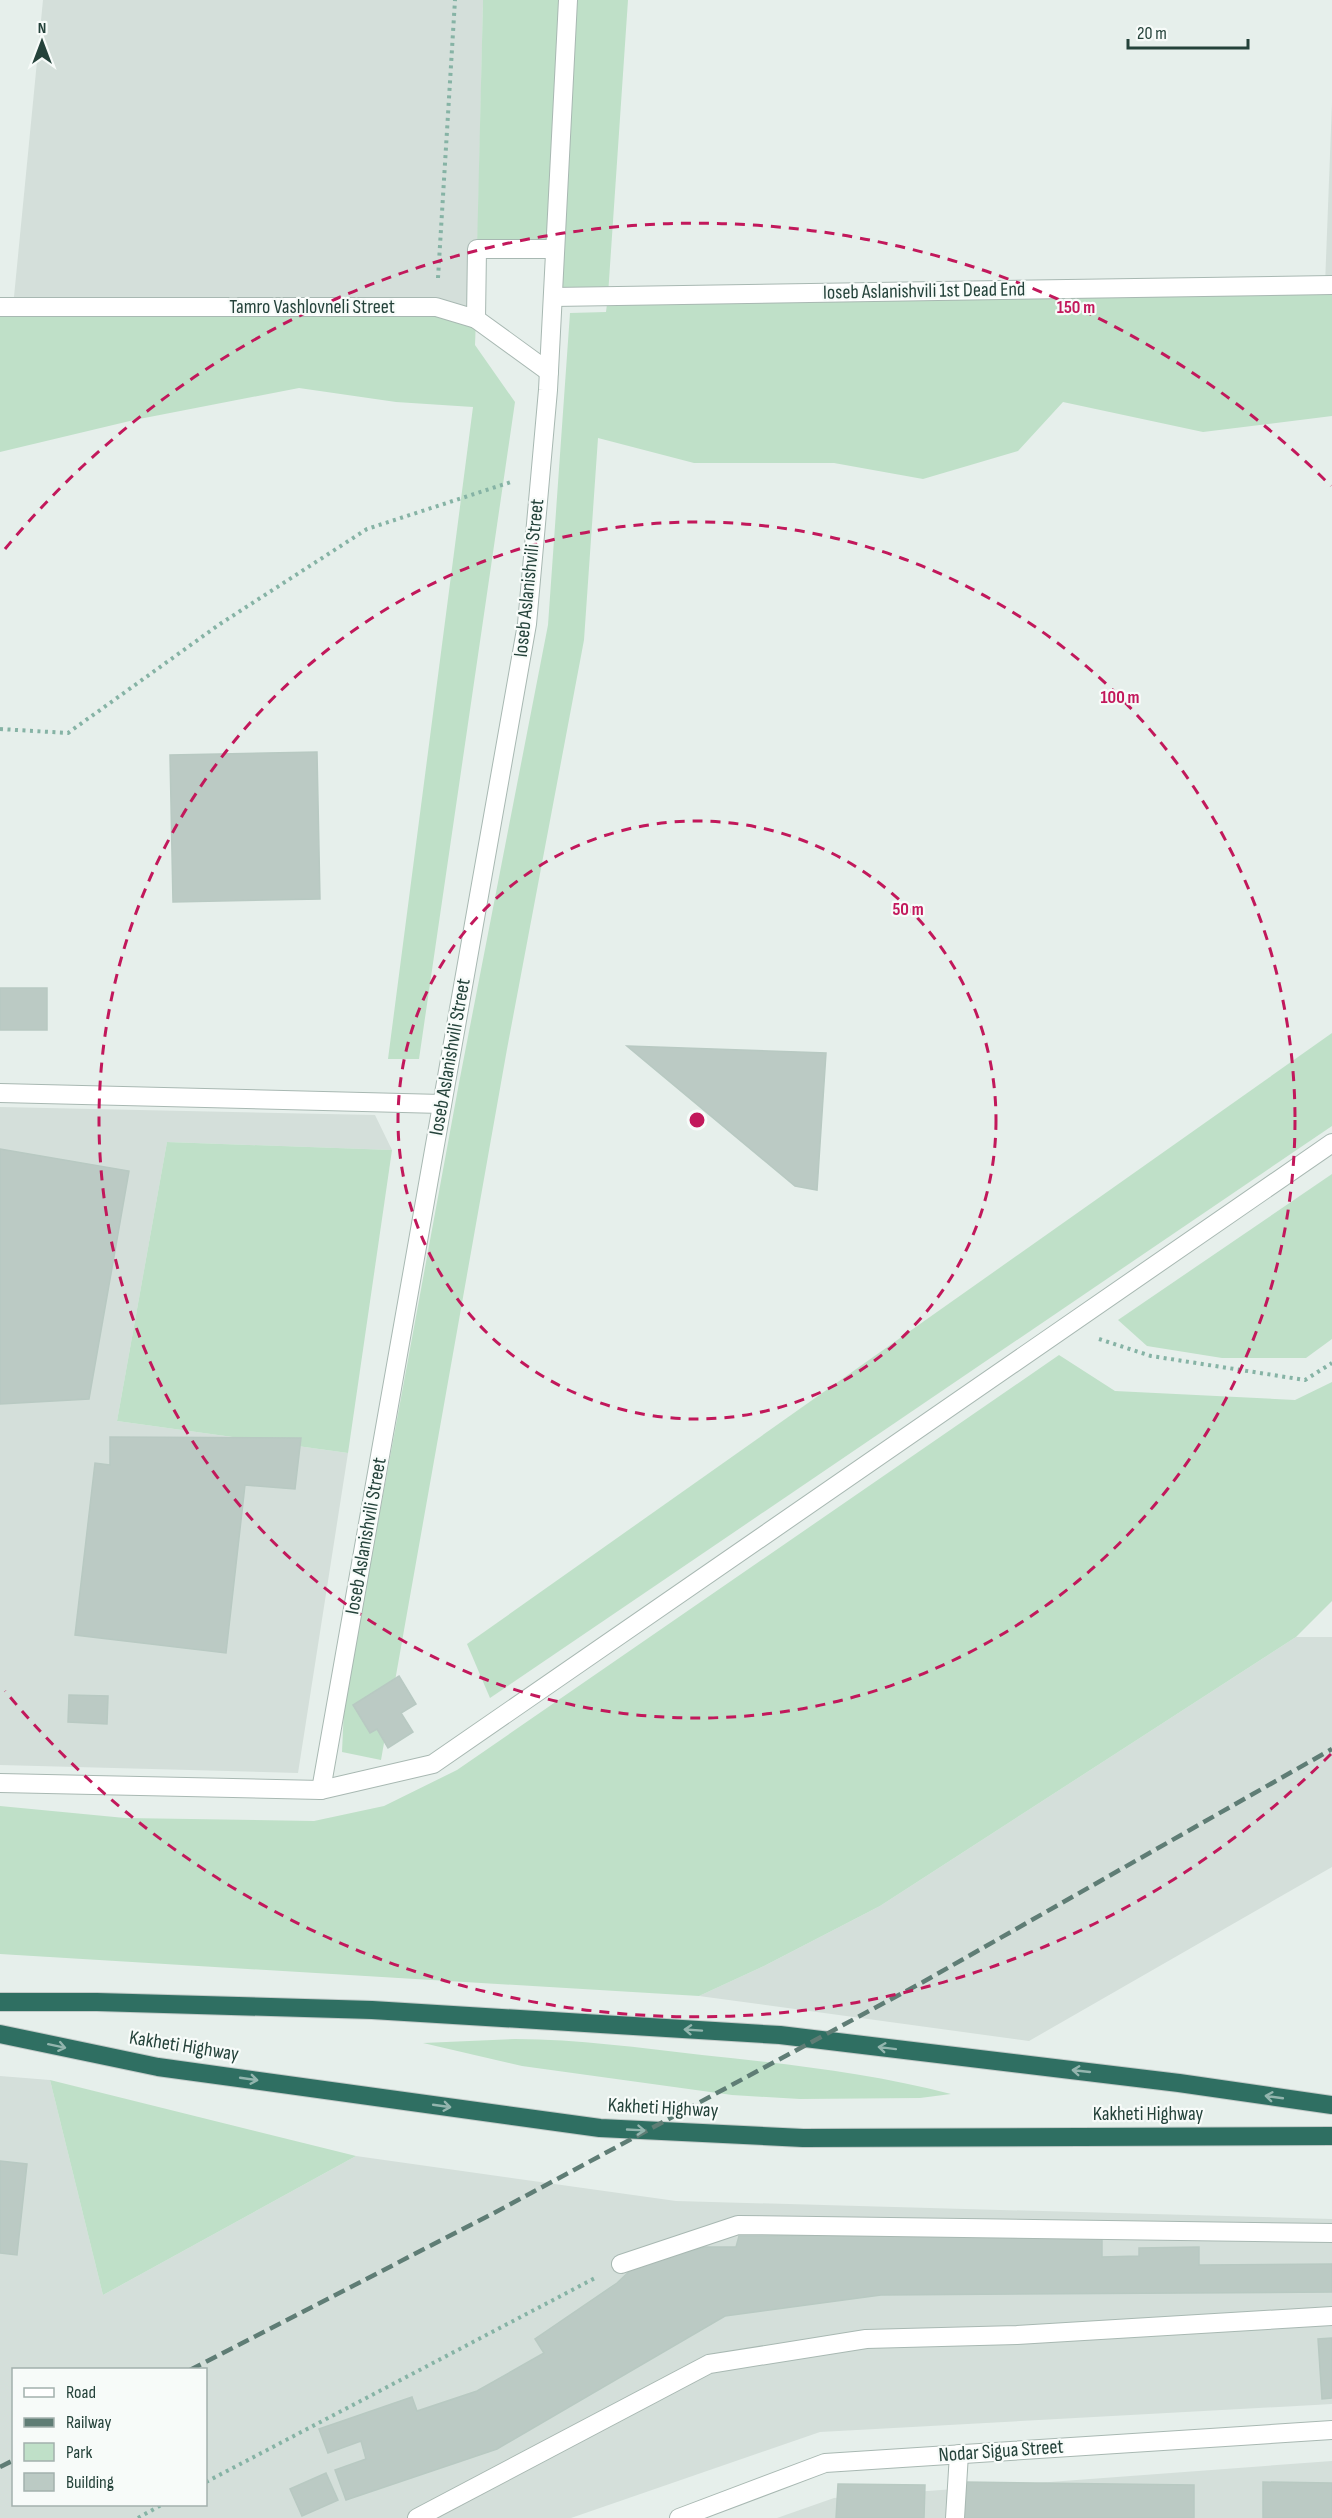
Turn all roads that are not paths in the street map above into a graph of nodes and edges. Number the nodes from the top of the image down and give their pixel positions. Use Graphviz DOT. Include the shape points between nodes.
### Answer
graph roads {
  1 [pos="568,0"];
  2 [pos="555,249"];
  3 [pos="1332,285"];
  4 [pos="553,297"];
  5 [pos="0,307"];
  6 [pos="476,319"];
  7 [pos="549,372"];
  8 [pos="0,1093"];
  9 [pos="442,1104"];
  10 [pos="1332,1143"];
  11 [pos="0,1783"];
  12 [pos="321,1790"];
  13 [pos="0,2002"];
  14 [pos="0,2034"];
  15 [pos="1332,2105"];
  16 [pos="1332,2136"];
  17 [pos="1332,2233"];
  18 [pos="621,2264"];
  19 [pos="1332,2316"];
  20 [pos="1332,2430"];
  21 [pos="959,2454"];
  22 [pos="417,2518"];
  23 [pos="679,2518"];
  24 [pos="954,2518"];
  1 -- 2 [label="street, Ioseb Aslanishvili Street"];
  2 -- 4 [label="street, Ioseb Aslanishvili Street"];
  2 -- 6 [label="street" via="477,249"];
  3 -- 4 [label="street, Ioseb Aslanishvili 1st Dead End"];
  4 -- 7 [label="street, Ioseb Aslanishvili Street"];
  5 -- 6 [label="street, Tamro Vashlovneli Street" via="436,307"];
  6 -- 7 [label="street, Tamro Vashlovneli Street"];
  7 -- 9 [label="street, Ioseb Aslanishvili Street" via="527,624"];
  8 -- 9 [label="street"];
  9 -- 12 [label="street, Ioseb Aslanishvili Street"];
  10 -- 12 [label="street" via="433,1764"];
  11 -- 12 [label="street"];
  15 -- 13 [label="highway, Kakheti Highway, one-way" via="780,2035 372,2010 97,2001"];
  14 -- 16 [label="highway, Kakheti Highway, one-way" via="158,2067 600,2128 803,2138"];
  17 -- 18 [label="street" via="738,2225"];
  19 -- 22 [label="street" via="1017,2335 866,2339 709,2364"];
  20 -- 21 [label="street, Nodar Sigua Street"];
  21 -- 23 [label="street, Nodar Sigua Street" via="825,2463"];
  21 -- 24 [label="street"];
}
